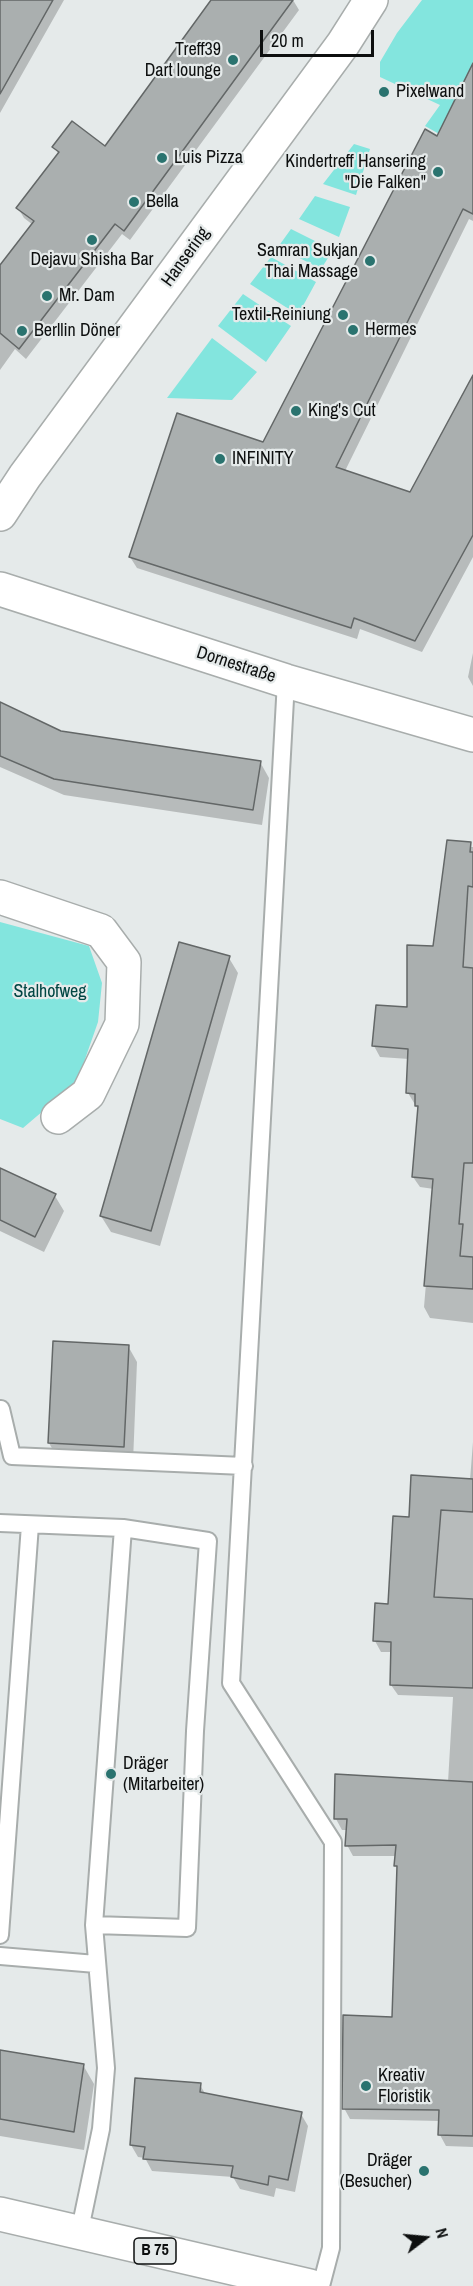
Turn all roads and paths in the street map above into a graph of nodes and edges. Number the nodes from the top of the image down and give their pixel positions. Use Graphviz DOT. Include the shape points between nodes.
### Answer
graph roads {
  1 [pos="371,0"];
  2 [pos="0,514"];
  3 [pos="0,589"];
  4 [pos="286,681"];
  5 [pos="473,735"];
  6 [pos="0,897"];
  7 [pos="58,1117"];
  8 [pos="1,1409"];
  9 [pos="244,1466"];
  10 [pos="0,1523"];
  11 [pos="30,1525"];
  12 [pos="123,1528"];
  13 [pos="94,1925"];
  14 [pos="0,1935"];
  15 [pos="0,1956"];
  16 [pos="96,1964"];
  17 [pos="0,2214"];
  18 [pos="79,2234"];
  19 [pos="310,2286"];
  20 [pos="321,2286"];
  1 -- 2 [label="street, Hansering" via="343,44"];
  3 -- 4 [label="street, Dornestraße"];
  4 -- 5 [label="street, Dornestraße"];
  4 -- 9 [label="lane"];
  6 -- 7 [label="street" via="102,931 124,962 122,1024 88,1094"];
  8 -- 9 [label="lane" via="12,1456"];
  9 -- 20 [label="lane" via="231,1683 333,1842 331,2248"];
  10 -- 11 [label="lane"];
  11 -- 12 [label="lane"];
  11 -- 14 [label="lane"];
  12 -- 13 [label="lane"];
  12 -- 13 [label="lane" via="208,1541 187,1928"];
  13 -- 16 [label="lane"];
  15 -- 16 [label="lane"];
  16 -- 18 [label="lane" via="106,2068 101,2129"];
  17 -- 18 [label="street, B 75"];
  18 -- 19 [label="street, B 75"];
}
